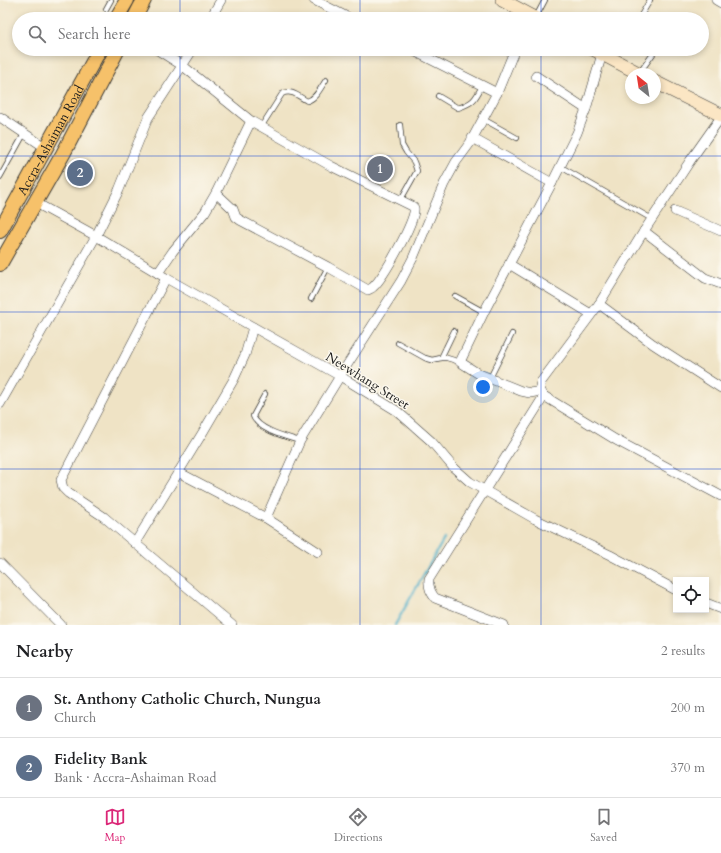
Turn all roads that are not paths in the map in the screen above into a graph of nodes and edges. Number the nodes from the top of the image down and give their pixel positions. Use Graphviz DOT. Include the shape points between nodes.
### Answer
graph roads {
  1 [pos="111,0"];
  2 [pos="127,0"];
  3 [pos="144,0"];
  4 [pos="221,0"];
  5 [pos="314,0"];
  6 [pos="502,0"];
  7 [pos="545,0"];
  8 [pos="650,0"];
  9 [pos="716,0"];
  10 [pos="721,3"];
  11 [pos="106,9"];
  12 [pos="120,12"];
  13 [pos="138,12"];
  14 [pos="214,12"];
  15 [pos="337,12"];
  16 [pos="523,12"];
  17 [pos="537,12"];
  18 [pos="643,12"];
  19 [pos="96,56"];
  20 [pos="114,56"];
  21 [pos="167,56"];
  22 [pos="189,56"];
  23 [pos="424,56"];
  24 [pos="512,56"];
  25 [pos="597,56"];
  26 [pos="605,56"];
  27 [pos="652,56"];
  28 [pos="183,66"];
  29 [pos="628,68"];
  30 [pos="644,68"];
  31 [pos="536,76"];
  32 [pos="326,80"];
  33 [pos="661,85"];
  34 [pos="482,86"];
  35 [pos="497,93"];
  36 [pos="438,96"];
  37 [pos="586,109"];
  38 [pos="721,116"];
  39 [pos="0,117"];
  40 [pos="483,119"];
  41 [pos="251,121"];
  42 [pos="400,125"];
  43 [pos="261,127"];
  44 [pos="24,134"];
  45 [pos="472,138"];
  46 [pos="517,138"];
  47 [pos="46,148"];
  48 [pos="561,166"];
  49 [pos="0,177"];
  50 [pos="552,184"];
  51 [pos="216,193"];
  52 [pos="400,201"];
  53 [pos="36,203"];
  54 [pos="675,211"];
  55 [pos="652,219"];
  56 [pos="0,231"];
  57 [pos="644,231"];
  58 [pos="721,232"];
  59 [pos="96,236"];
  60 [pos="0,264"];
  61 [pos="509,264"];
  62 [pos="328,267"];
  63 [pos="162,276"];
  64 [pos="721,284"];
  65 [pos="455,296"];
  66 [pos="311,299"];
  67 [pos="599,304"];
  68 [pos="484,312"];
  69 [pos="591,314"];
  70 [pos="253,327"];
  71 [pos="454,331"];
  72 [pos="512,334"];
  73 [pos="398,343"];
  74 [pos="441,358"];
  75 [pos="460,362"];
  76 [pos="340,376"];
  77 [pos="490,378"];
  78 [pos="721,388"];
  79 [pos="265,394"];
  80 [pos="542,394"];
  81 [pos="0,404"];
  82 [pos="300,441"];
  83 [pos="178,472"];
  84 [pos="484,490"];
  85 [pos="721,496"];
  86 [pos="266,518"];
  87 [pos="135,543"];
  88 [pos="318,552"];
  89 [pos="0,563"];
  90 [pos="673,588"];
  91 [pos="709,604"];
  92 [pos="721,609"];
  93 [pos="60,625"];
  94 [pos="232,625"];
  95 [pos="504,625"];
  1 -- 11 [label="lane"];
  2 -- 12 [label="main road"];
  3 -- 13 [label="main road"];
  4 -- 14 [label="street"];
  5 -- 15 [label="street"];
  6 -- 16 [label="street"];
  7 -- 17 [label="lane"];
  8 -- 18 [label="lane"];
  9 -- 10 [label="street"];
  19 -- 47 [label="main road, Accra-Ashaiman Road"];
  20 -- 53 [label="main road, Accra-Ashaiman Road"];
  21 -- 28 [label="street"];
  22 -- 28 [label="street"];
  23 -- 34 [label="street"];
  24 -- 35 [label="street"];
  25 -- 37 [label="street"];
  26 -- 29 [label="street"];
  27 -- 30 [label="lane"];
  28 -- 41 [label="street"];
  28 -- 59 [label="street" via="148,118 119,190"];
  31 -- 37 [label="street"];
  32 -- 43 [label="lane" via="314,97 307,101 291,91 282,94"];
  33 -- 38 [label="street"];
  34 -- 35 [label="street"];
  34 -- 36 [label="lane" via="475,100 458,108"];
  35 -- 40 [label="street"];
  37 -- 48 [label="street"];
  38 -- 55 [label="street"];
  39 -- 44 [label="street"];
  40 -- 45 [label="street"];
  40 -- 46 [label="lane"];
  41 -- 43 [label="street"];
  41 -- 51 [label="street"];
  42 -- 52 [label="lane" via="402,145 417,171"];
  43 -- 52 [label="street"];
  44 -- 47 [label="street"];
  44 -- 49 [label="lane"];
  45 -- 50 [label="street"];
  45 -- 76 [label="street" via="444,184 401,281"];
  47 -- 56 [label="main road, Accra-Ashaiman Road"];
  48 -- 50 [label="street"];
  48 -- 55 [label="lane"];
  50 -- 61 [label="street"];
  51 -- 62 [label="street" via="233,209 240,220"];
  51 -- 63 [label="street" via="205,212 173,251"];
  52 -- 62 [label="street" via="414,208 415,212 385,272 372,288 368,290"];
  53 -- 59 [label="street, Neewhang Street"];
  53 -- 60 [label="main road, Accra-Ashaiman Road"];
  54 -- 58 [label="street"];
  55 -- 57 [label="street"];
  57 -- 64 [label="street" via="705,278"];
  57 -- 67 [label="street"];
  59 -- 63 [label="street, Neewhang Street"];
  59 -- 81 [label="street"];
  61 -- 68 [label="street"];
  61 -- 69 [label="street"];
  62 -- 66 [label="lane"];
  63 -- 70 [label="street, Neewhang Street"];
  63 -- 87 [label="street" via="60,480 68,493 104,517"];
  65 -- 68 [label="lane"];
  67 -- 69 [label="street"];
  67 -- 78 [label="street" via="653,344"];
  68 -- 75 [label="street"];
  69 -- 80 [label="street" via="541,382"];
  70 -- 76 [label="street, Neewhang Street"];
  70 -- 83 [label="street" via="245,355 234,379"];
  71 -- 74 [label="lane"];
  72 -- 77 [label="lane"];
  73 -- 74 [label="lane" via="425,358"];
  74 -- 75 [label="lane"];
  75 -- 77 [label="street"];
  76 -- 82 [label="street"];
  76 -- 84 [label="street, Neewhang Street" via="397,411 431,441 453,467"];
  77 -- 80 [label="street" via="522,391"];
  79 -- 82 [label="lane" via="253,416 254,420 277,434"];
  80 -- 84 [label="street"];
  80 -- 85 [label="street" via="616,440"];
  82 -- 86 [label="street"];
  83 -- 86 [label="street"];
  83 -- 87 [label="street"];
  84 -- 90 [label="street, Neewhang Street" via="541,522"];
  84 -- 95 [label="street" via="429,579 428,585 435,598"];
  86 -- 88 [label="street"];
  87 -- 94 [label="street"];
  89 -- 93 [label="street"];
  91 -- 92 [label="street"];
}
